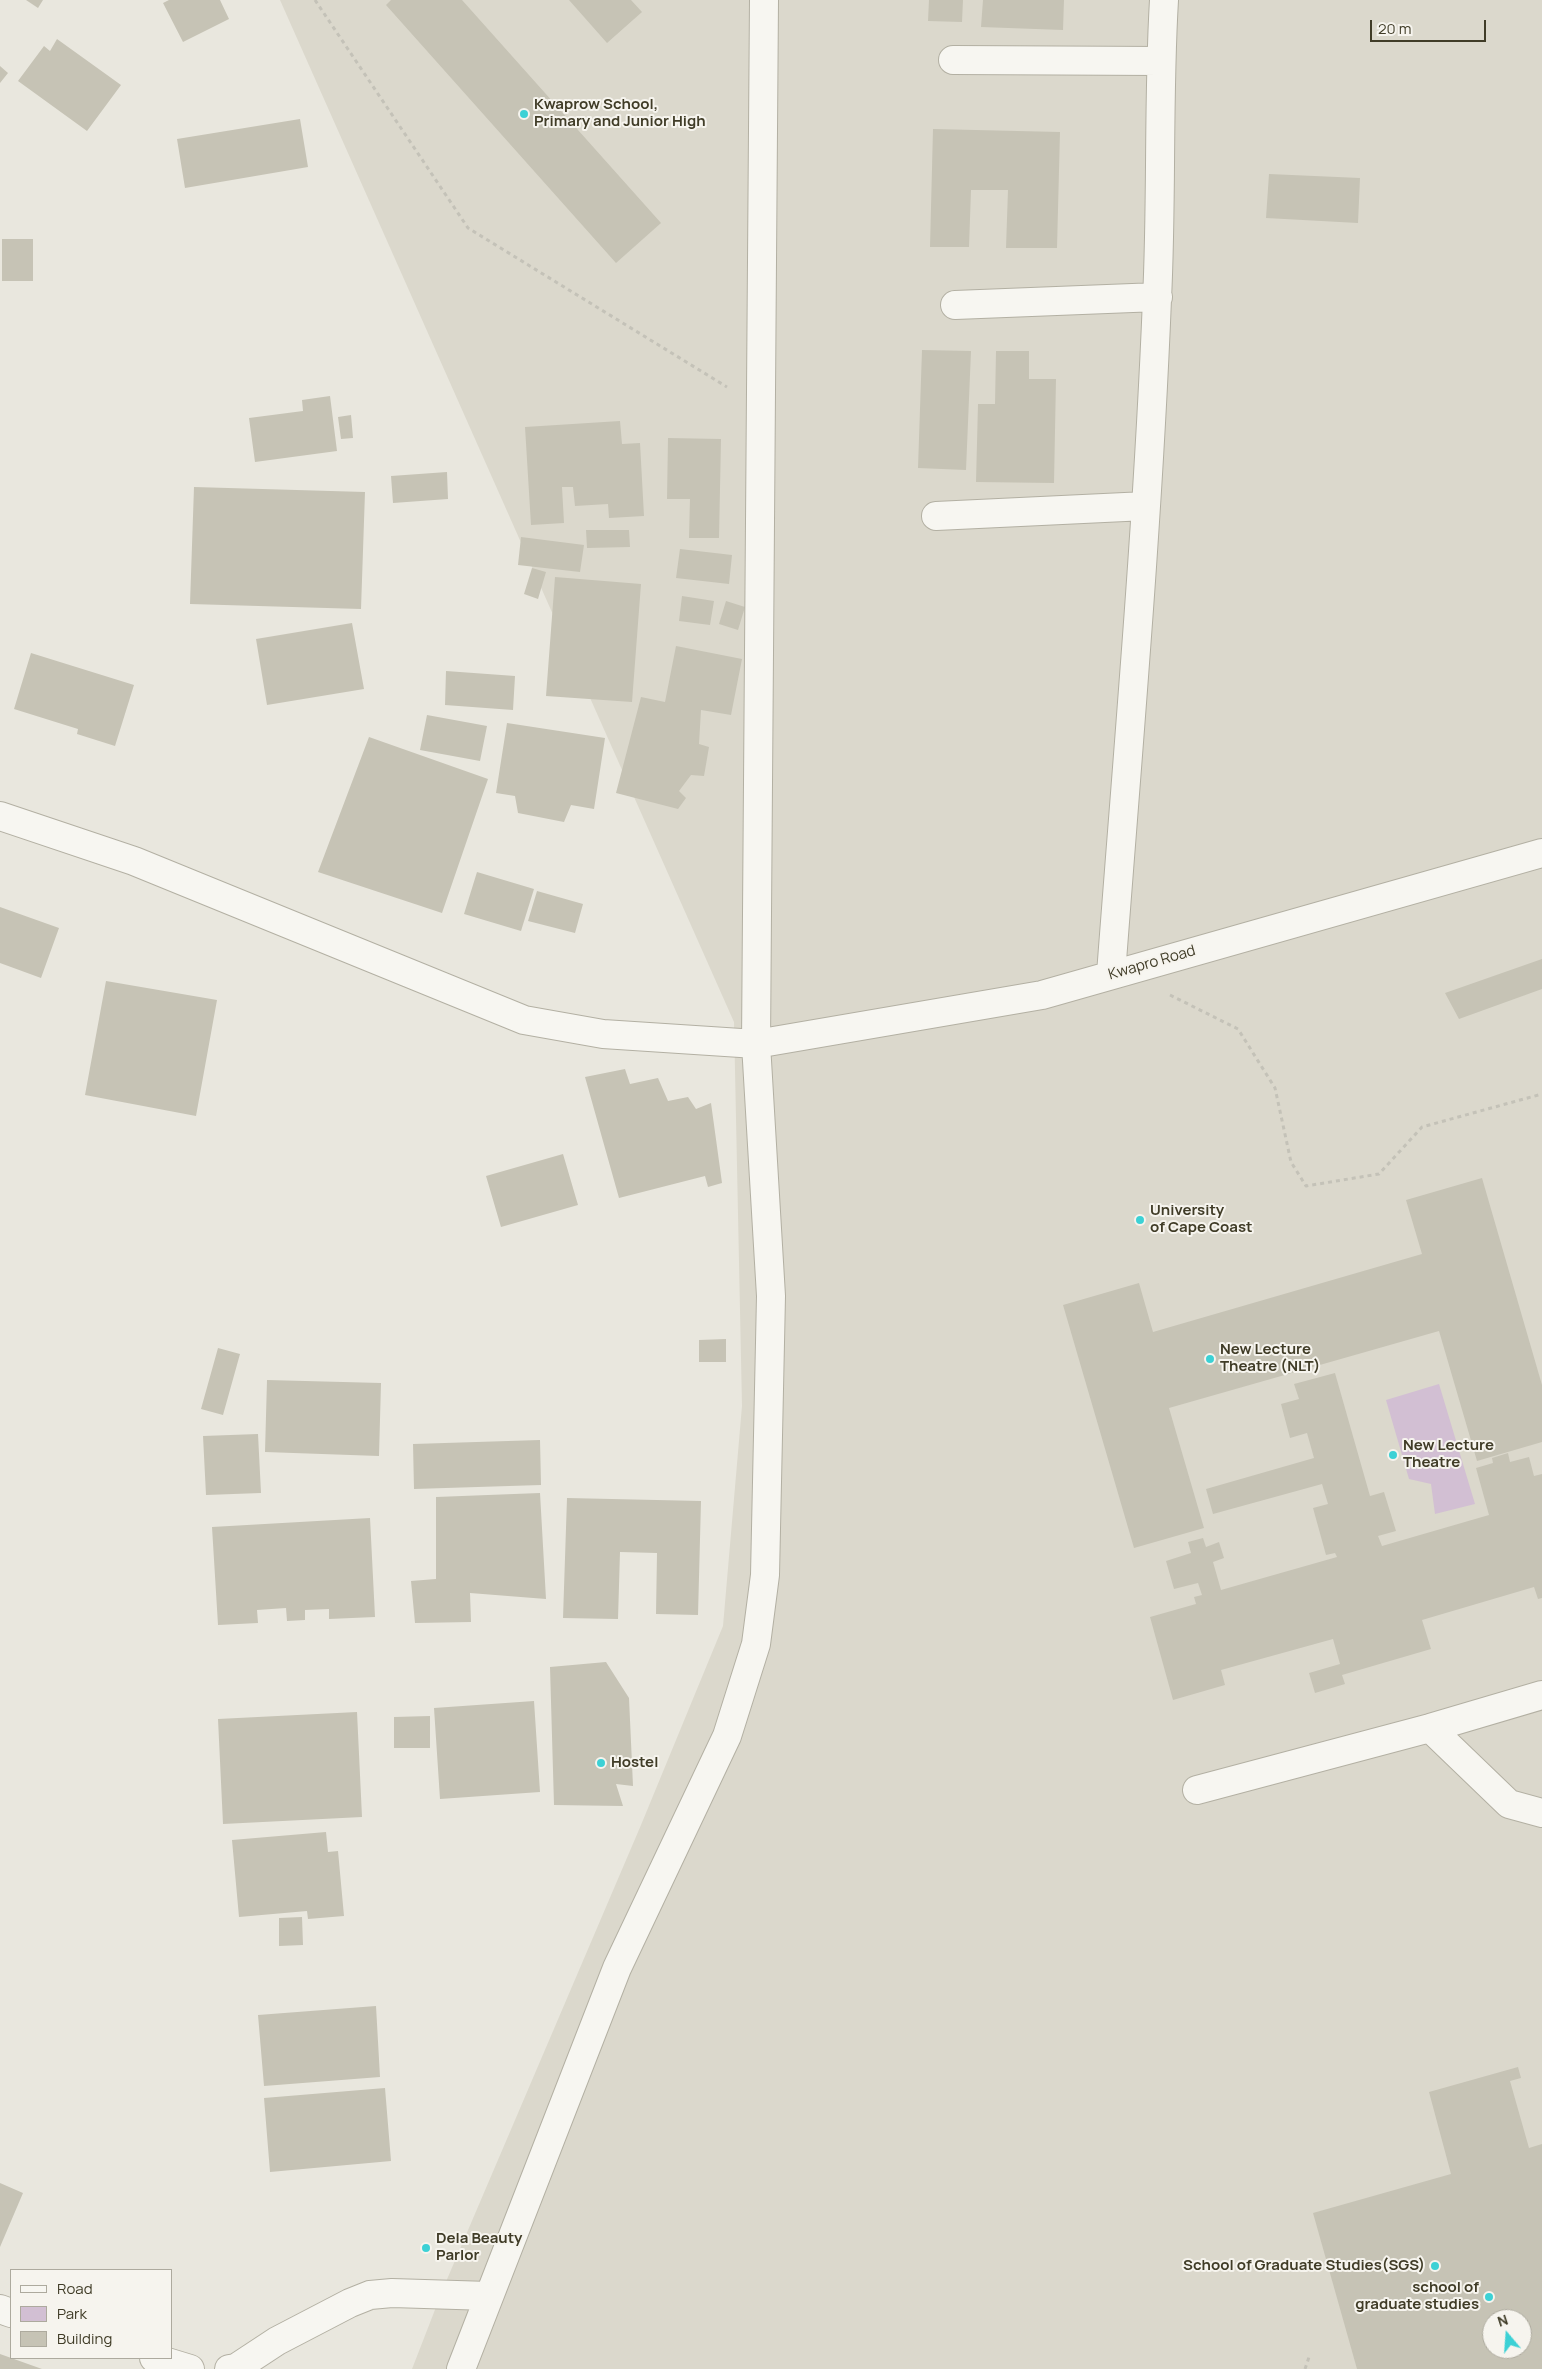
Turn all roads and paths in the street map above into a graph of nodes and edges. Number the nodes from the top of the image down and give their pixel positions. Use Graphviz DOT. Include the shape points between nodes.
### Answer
graph roads {
  1 [pos="314,0"];
  2 [pos="764,0"];
  3 [pos="1164,0"];
  4 [pos="953,60"];
  5 [pos="1160,61"];
  6 [pos="1158,297"];
  7 [pos="955,305"];
  8 [pos="762,408"];
  9 [pos="1146,506"];
  10 [pos="936,516"];
  11 [pos="0,816"];
  12 [pos="1542,853"];
  13 [pos="1111,974"];
  14 [pos="1163,993"];
  15 [pos="756,1044"];
  16 [pos="1542,1094"];
  17 [pos="1542,1695"];
  18 [pos="1430,1728"];
  19 [pos="1197,1790"];
  20 [pos="1542,1813"];
  21 [pos="490,2296"];
  22 [pos="1310,2354"];
  23 [pos="157,2359"];
  24 [pos="190,2369"];
  25 [pos="229,2369"];
  26 [pos="461,2369"];
  27 [pos="1305,2369"];
  1 -- 8 [label="path" via="468,228"];
  2 -- 8 [label="street"];
  3 -- 5 [label="street"];
  4 -- 5 [label="street"];
  5 -- 6 [label="street"];
  6 -- 7 [label="street"];
  6 -- 9 [label="street"];
  8 -- 15 [label="street"];
  9 -- 10 [label="street"];
  9 -- 13 [label="street"];
  11 -- 15 [label="street, Kwapro Road" via="134,861 524,1020 603,1034"];
  12 -- 13 [label="street, Kwapro Road"];
  13 -- 15 [label="street, Kwapro Road" via="1042,995"];
  14 -- 16 [label="path" via="1238,1029 1275,1088 1291,1162 1306,1186 1379,1174 1422,1127"];
  15 -- 21 [label="street" via="771,1296 765,1575 756,1644 727,1736 617,1968"];
  17 -- 18 [label="street"];
  18 -- 19 [label="street"];
  18 -- 20 [label="street" via="1509,1804"];
  21 -- 25 [label="street" via="370,2295"];
  21 -- 26 [label="street"];
  22 -- 27 [label="path"];
  23 -- 24 [label="street"];
}
